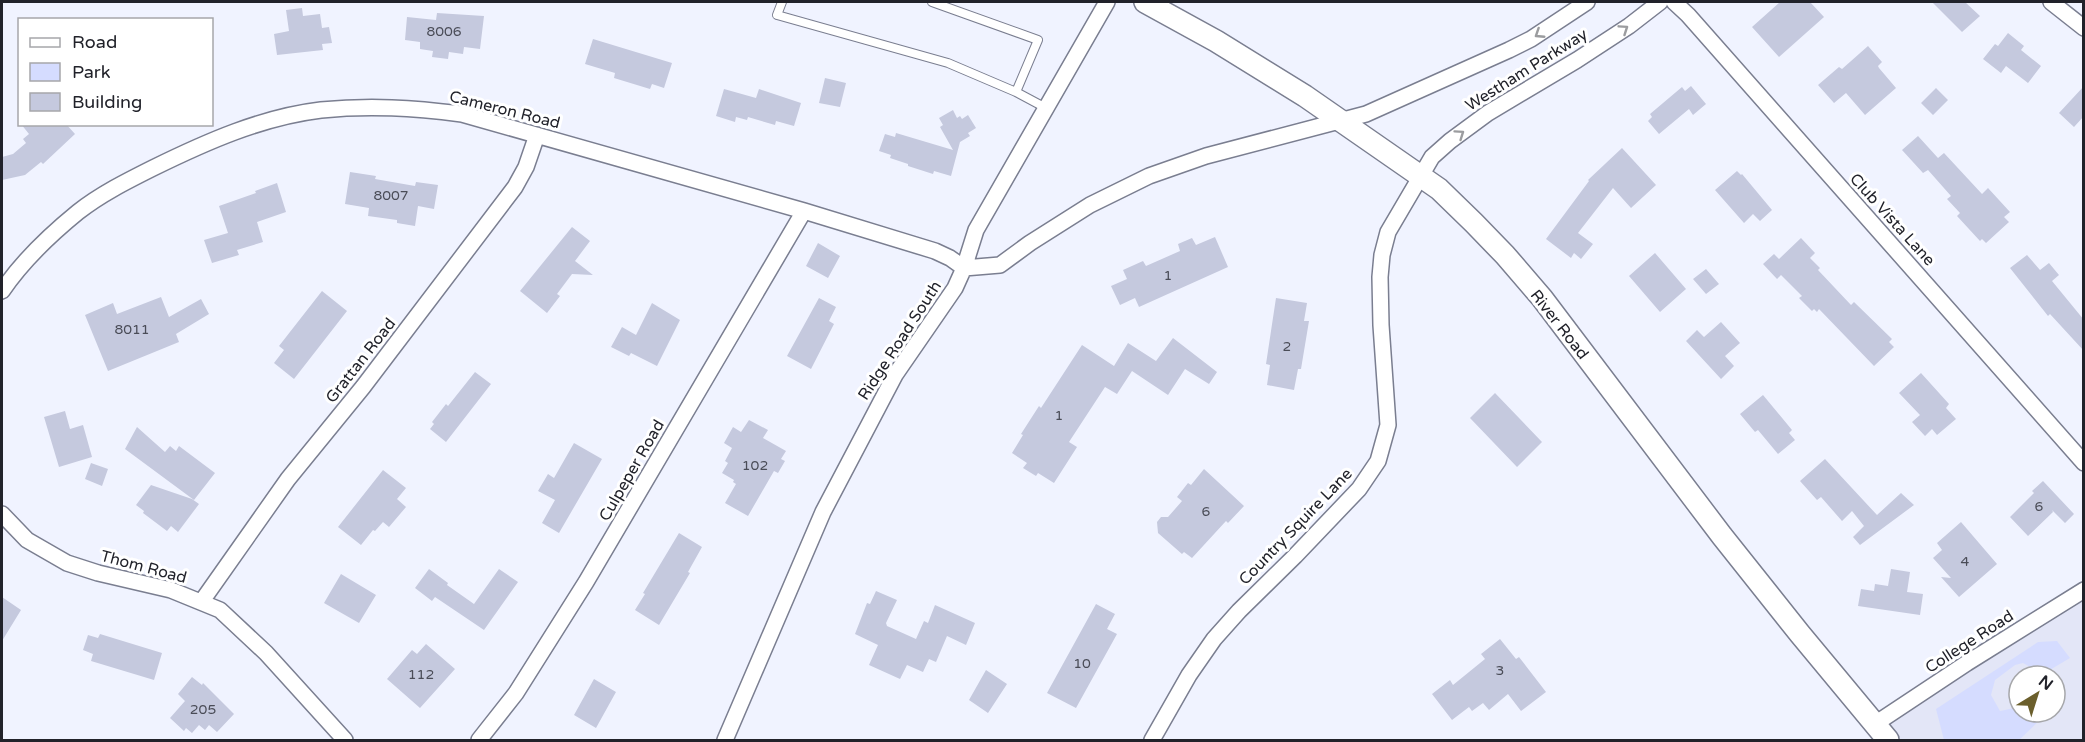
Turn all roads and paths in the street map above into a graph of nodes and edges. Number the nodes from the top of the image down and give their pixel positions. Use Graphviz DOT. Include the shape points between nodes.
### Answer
graph roads {
  1 [pos="782,2"];
  2 [pos="932,2"];
  3 [pos="1107,2"];
  4 [pos="1145,2"];
  5 [pos="1587,2"];
  6 [pos="1660,2"];
  7 [pos="1674,2"];
  8 [pos="2051,2"];
  9 [pos="2084,28"];
  10 [pos="1016,92"];
  11 [pos="1046,108"];
  12 [pos="1343,122"];
  13 [pos="537,135"];
  14 [pos="1420,176"];
  15 [pos="804,211"];
  16 [pos="964,268"];
  17 [pos="2,291"];
  18 [pos="2084,463"];
  19 [pos="2,514"];
  20 [pos="2084,591"];
  21 [pos="202,601"];
  22 [pos="1881,732"];
  23 [pos="345,741"];
  24 [pos="479,741"];
  25 [pos="725,741"];
  26 [pos="1152,741"];
  1 -- 10 [label="lane" via="777,15 948,63"];
  2 -- 10 [label="lane" via="1038,40"];
  3 -- 11 [label="street, Ridge Road South"];
  4 -- 12 [label="main road, River Road" via="1246,59"];
  5 -- 12 [label="street, Westham Parkway, one-way" via="1509,50"];
  14 -- 6 [label="street, Westham Parkway, one-way" via="1432,157 1488,113 1577,60"];
  7 -- 18 [label="street, Club Vista Lane"];
  8 -- 9 [label="street"];
  10 -- 11 [label="lane"];
  11 -- 16 [label="street, Ridge Road South" via="976,230"];
  12 -- 14 [label="main road, River Road"];
  12 -- 16 [label="street, Westham Parkway" via="1206,156 1149,176 1090,204 1000,265"];
  13 -- 15 [label="street, Cameron Road"];
  13 -- 17 [label="street, Cameron Road" via="462,114 410,107 318,111 275,120 195,147 120,185 79,212 21,266"];
  13 -- 21 [label="street, Grattan Road" via="515,187 288,480"];
  14 -- 22 [label="main road, River Road" via="1474,223 1542,298 1722,536"];
  14 -- 26 [label="street, Country Squire Lane" via="1388,232 1382,255 1381,313 1388,424 1378,460 1359,489 1214,639"];
  15 -- 16 [label="street, Cameron Road" via="934,251"];
  15 -- 24 [label="street, Culpeper Road" via="586,582 516,693"];
  16 -- 25 [label="street, Ridge Road South" via="945,305 925,329 880,401 823,512"];
  19 -- 21 [label="street, Thom Road" via="27,540 67,563"];
  20 -- 22 [label="street, College Road" via="1967,663"];
  21 -- 23 [label="street, Thom Road" via="236,622"];
}
